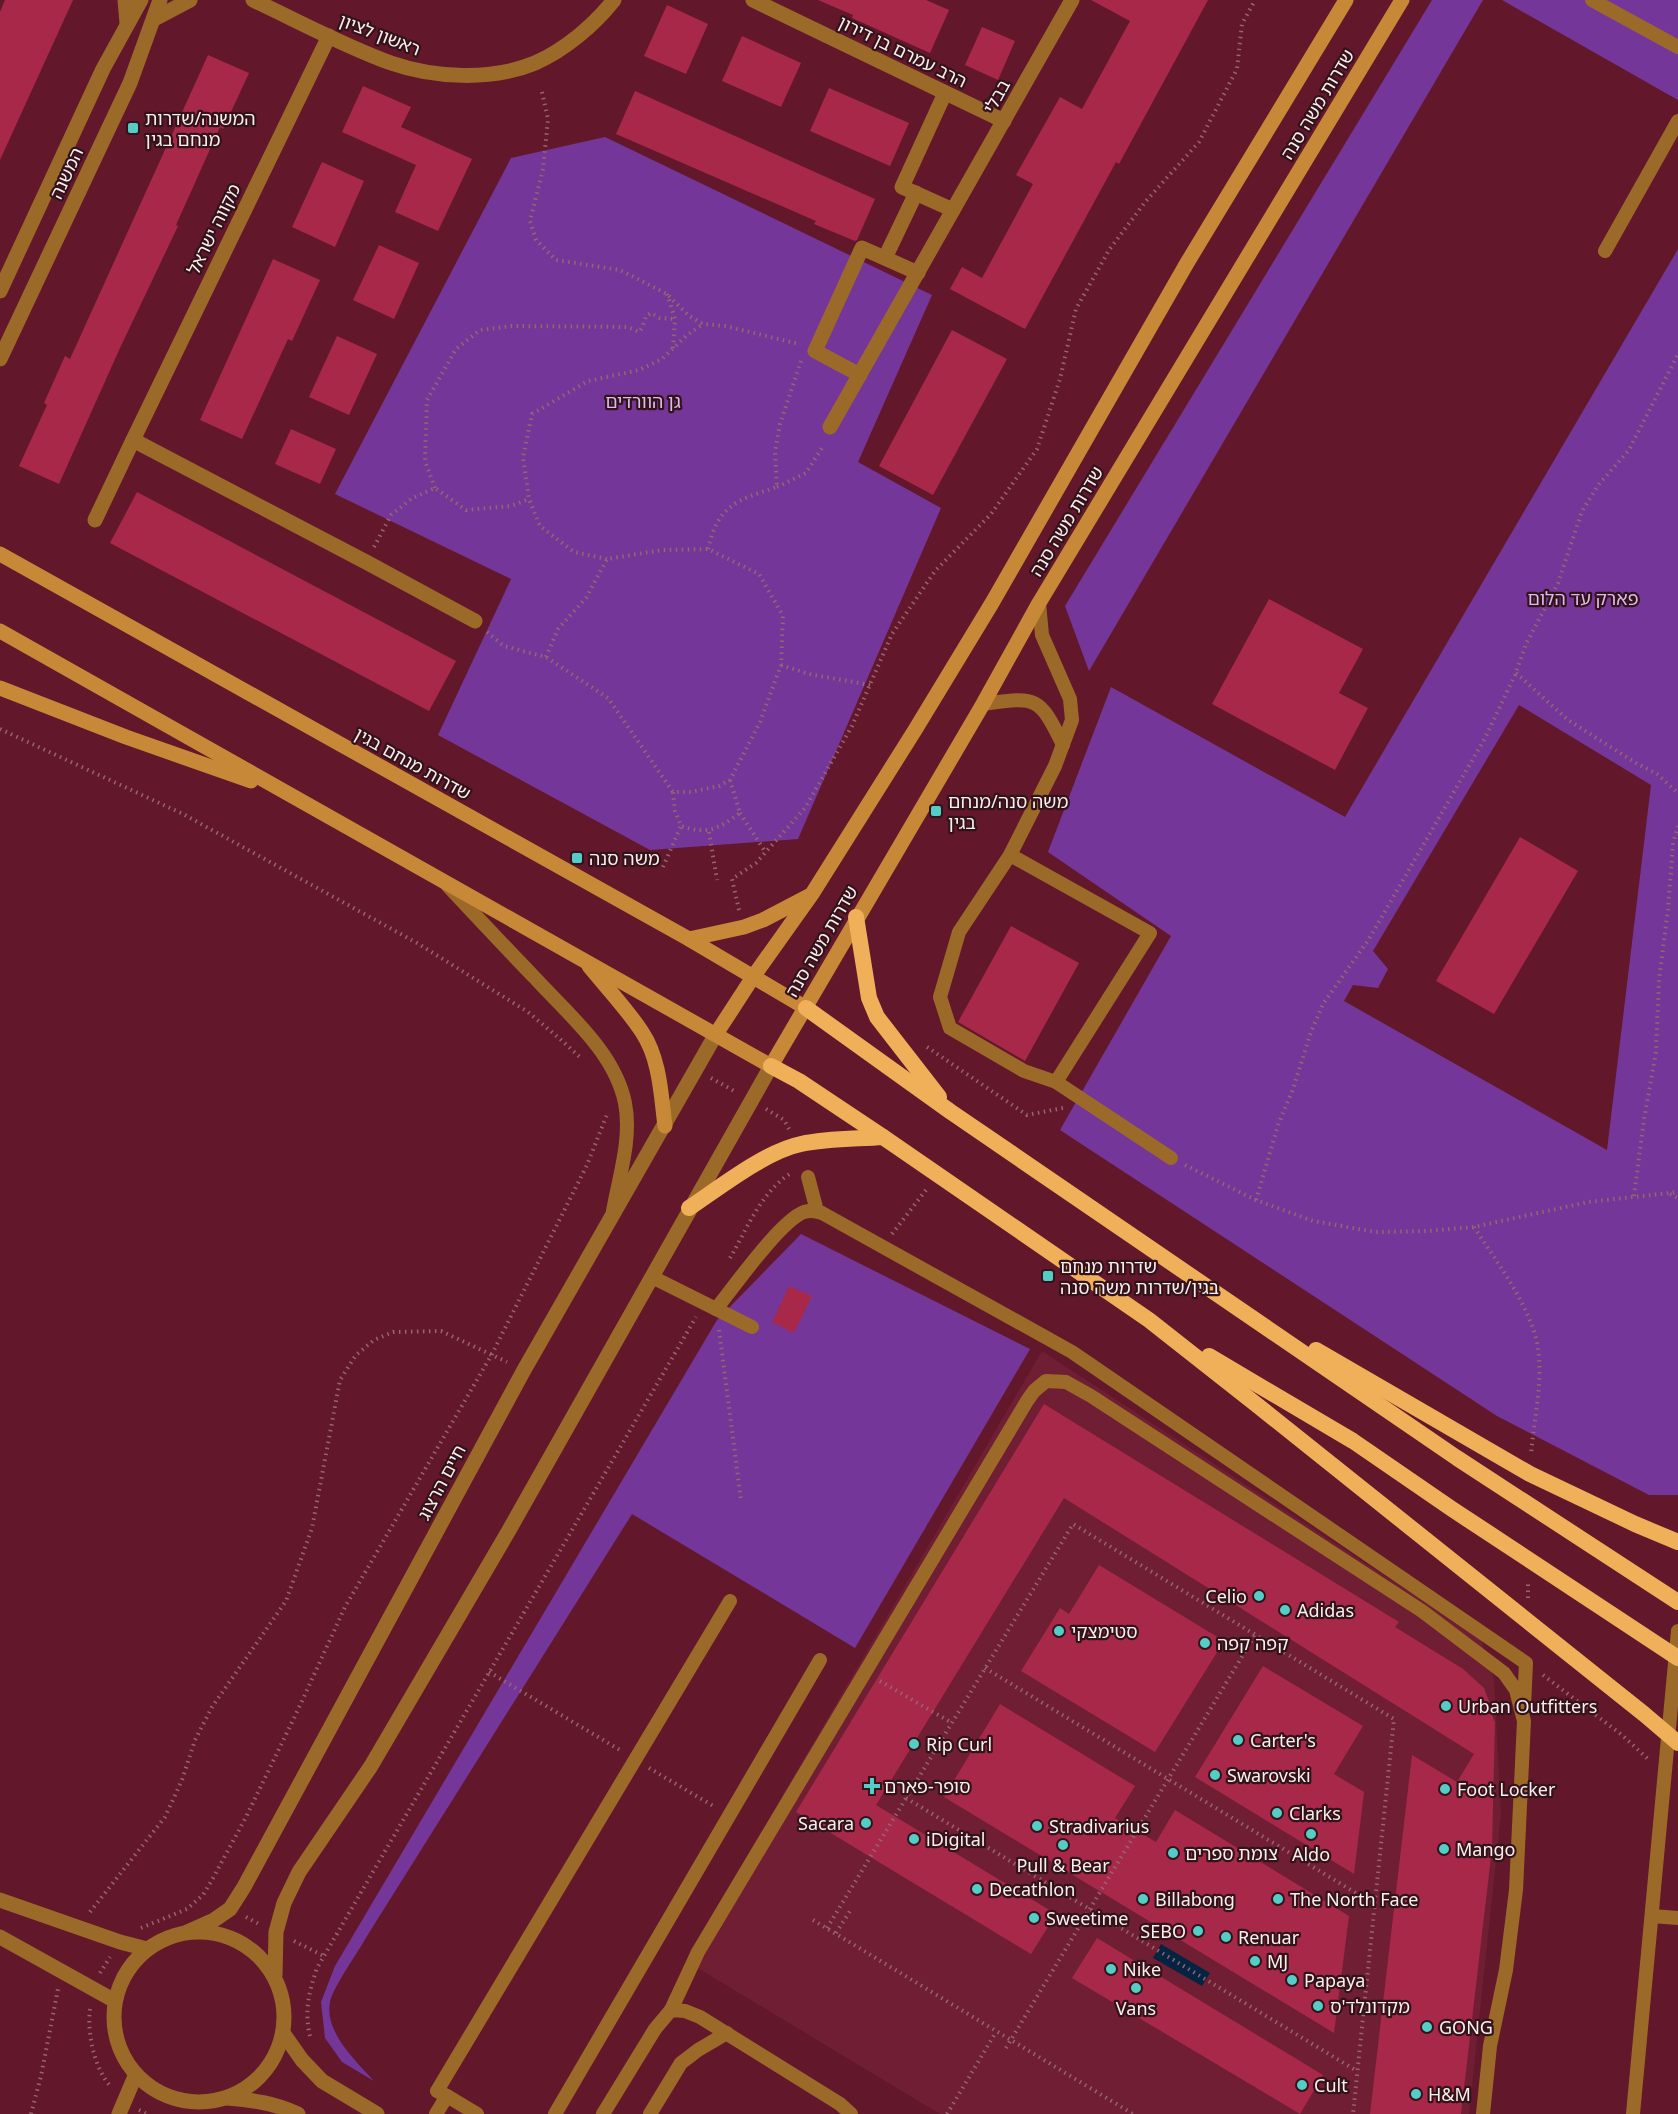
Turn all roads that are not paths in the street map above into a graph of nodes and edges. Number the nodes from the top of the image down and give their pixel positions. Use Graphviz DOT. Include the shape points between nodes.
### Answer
graph roads {
  1 [pos="125,0"];
  2 [pos="141,0"];
  3 [pos="160,0"];
  4 [pos="190,0"];
  5 [pos="253,0"];
  6 [pos="614,0"];
  7 [pos="753,0"];
  8 [pos="1072,0"];
  9 [pos="1346,0"];
  10 [pos="1402,0"];
  11 [pos="1411,0"];
  12 [pos="1592,0"];
  13 [pos="1391,18"];
  14 [pos="154,19"];
  15 [pos="127,23"];
  16 [pos="328,36"];
  17 [pos="1678,47"];
  18 [pos="945,93"];
  19 [pos="1004,121"];
  20 [pos="1678,121"];
  21 [pos="916,193"];
  22 [pos="953,210"];
  23 [pos="1605,251"];
  24 [pos="885,258"];
  25 [pos="918,273"];
  26 [pos="0,291"];
  27 [pos="0,359"];
  28 [pos="860,375"];
  29 [pos="830,427"];
  30 [pos="133,440"];
  31 [pos="95,520"];
  32 [pos="0,546"];
  33 [pos="0,554"];
  34 [pos="20,566"];
  35 [pos="1039,603"];
  36 [pos="476,621"];
  37 [pos="0,631"];
  38 [pos="0,688"];
  39 [pos="983,704"];
  40 [pos="1063,745"];
  41 [pos="288,794"];
  42 [pos="1010,855"];
  43 [pos="442,880"];
  44 [pos="813,894"];
  45 [pos="856,917"];
  46 [pos="689,939"];
  47 [pos="584,959"];
  48 [pos="753,977"];
  49 [pos="806,1008"];
  50 [pos="716,1034"];
  51 [pos="771,1066"];
  52 [pos="1056,1082"];
  53 [pos="951,1112"];
  54 [pos="665,1126"];
  55 [pos="883,1137"];
  56 [pos="1171,1158"];
  57 [pos="802,1173"];
  58 [pos="689,1208"];
  59 [pos="817,1211"];
  60 [pos="611,1219"];
  61 [pos="652,1277"];
  62 [pos="1211,1290"];
  63 [pos="710,1306"];
  64 [pos="1149,1320"];
  65 [pos="752,1327"];
  66 [pos="1678,1542"];
  67 [pos="730,1601"];
  68 [pos="1678,1602"];
  69 [pos="1678,1631"];
  70 [pos="1678,1658"];
  71 [pos="820,1660"];
  72 [pos="1524,1721"];
  73 [pos="1678,1743"];
  74 [pos="0,1900"];
  75 [pos="1652,1916"];
  76 [pos="1678,1918"];
  77 [pos="187,1932"];
  78 [pos="0,1937"];
  79 [pos="147,1949"];
  80 [pos="274,1975"];
  81 [pos="115,2001"];
  82 [pos="670,2010"];
  83 [pos="284,2033"];
  84 [pos="726,2033"];
  85 [pos="136,2074"];
  86 [pos="447,2096"];
  87 [pos="227,2097"];
  88 [pos="122,2108"];
  89 [pos="181,2108"];
  90 [pos="839,2109"];
  91 [pos="298,2114"];
  92 [pos="377,2114"];
  93 [pos="436,2114"];
  94 [pos="477,2114"];
  95 [pos="555,2114"];
  96 [pos="603,2114"];
  97 [pos="650,2114"];
  98 [pos="851,2114"];
  99 [pos="1483,2114"];
  100 [pos="1633,2114"];
  1 -- 15 [label="street"];
  2 -- 15 [label="street, המשנה"];
  3 -- 14 [label="street, המשנה"];
  4 -- 14 [label="street"];
  5 -- 16 [label="street, ראשון לציון"];
  6 -- 16 [label="street, ראשון לציון" via="564,47 536,63 492,73 456,75 424,71 392,63"];
  7 -- 18 [label="street, הרב עמרם בן דירון"];
  8 -- 19 [label="street, בבלי"];
  9 -- 44 [label="main road, שדרות משה סנה" via="1187,263 992,603"];
  10 -- 13 [label="main road, שדרות משה סנה"];
  11 -- 13 [label="lane"];
  12 -- 17 [label="lane"];
  13 -- 35 [label="main road, שדרות משה סנה"];
  14 -- 27 [label="street, המשנה" via="130,83"];
  15 -- 26 [label="street, המשנה"];
  16 -- 30 [label="street, מקווה ישראל"];
  18 -- 19 [label="street, הרב עמרם בן דירון"];
  18 -- 21 [label="street" via="902,187"];
  19 -- 22 [label="street, בבלי"];
  20 -- 23 [label="lane"];
  21 -- 22 [label="street"];
  21 -- 24 [label="street"];
  22 -- 25 [label="street, בבלי"];
  24 -- 25 [label="street"];
  24 -- 28 [label="street" via="862,248 810,348"];
  25 -- 28 [label="street, בבלי"];
  28 -- 29 [label="street, בבלי"];
  30 -- 31 [label="street, מקווה ישראל"];
  30 -- 36 [label="street"];
  32 -- 34 [label="main road"];
  33 -- 34 [label="main road, שדרות מנחם בגין"];
  34 -- 46 [label="main road, שדרות מנחם בגין"];
  35 -- 39 [label="main road, שדרות משה סנה"];
  35 -- 40 [label="lane" via="1042,635 1070,699 1072,720"];
  37 -- 41 [label="main road"];
  38 -- 41 [label="main road"];
  39 -- 40 [label="lane" via="1019,699 1037,704 1049,715"];
  39 -- 45 [label="main road, שדרות משה סנה"];
  40 -- 42 [label="lane"];
  41 -- 43 [label="main road"];
  42 -- 52 [label="lane" via="959,932 940,997 950,1028 1024,1071"];
  42 -- 52 [label="lane" via="1150,933"];
  43 -- 47 [label="main road"];
  43 -- 60 [label="lane" via="580,1026 619,1082 626,1127"];
  44 -- 46 [label="main road" via="744,927"];
  44 -- 48 [label="main road, שדרות משה סנה"];
  45 -- 49 [label="main road, שדרות משה סנה"];
  45 -- 53 [label="highway" via="869,998 877,1017"];
  46 -- 48 [label="main road, שדרות מנחם בגין"];
  47 -- 50 [label="main road"];
  47 -- 54 [label="main road" via="642,1032 660,1083"];
  48 -- 49 [label="main road, שדרות מנחם בגין"];
  48 -- 50 [label="main road, שדרות משה סנה"];
  49 -- 51 [label="main road, שדרות משה סנה"];
  49 -- 53 [label="highway"];
  50 -- 51 [label="main road"];
  50 -- 54 [label="street, חיים הרצוג"];
  51 -- 55 [label="highway"];
  51 -- 58 [label="street"];
  52 -- 56 [label="lane"];
  53 -- 62 [label="highway"];
  54 -- 60 [label="street, חיים הרצוג"];
  55 -- 58 [label="highway" via="798,1144 747,1169"];
  55 -- 64 [label="highway"];
  57 -- 59 [label="lane"];
  58 -- 61 [label="street"];
  59 -- 63 [label="lane" via="796,1216"];
  59 -- 72 [label="lane" via="1072,1352 1526,1663"];
  60 -- 77 [label="street, חיים הרצוג" via="524,1370 244,1887 230,1909"];
  61 -- 63 [label="lane"];
  61 -- 80 [label="street" via="371,1766 299,1872 276,1932"];
  62 -- 66 [label="highway" via="1530,1474"];
  62 -- 68 [label="highway" via="1457,1458"];
  63 -- 65 [label="lane"];
  64 -- 70 [label="highway" via="1353,1441"];
  64 -- 73 [label="highway"];
  67 -- 86 [label="lane" via="437,2091"];
  69 -- 75 [label="lane"];
  71 -- 95 [label="lane"];
  72 -- 82 [label="lane" via="1516,1690 1504,1673 1422,1611 1091,1396 1066,1382 1046,1381 1027,1401 698,1952"];
  72 -- 99 [label="lane" via="1516,1890"];
  74 -- 79 [label="street"];
  75 -- 76 [label="lane"];
  75 -- 100 [label="lane"];
  77 -- 79 [label="street"];
  77 -- 80 [label="street" via="213,1932 237,1940 259,1955"];
  78 -- 81 [label="street"];
  79 -- 81 [label="street" via="124,1976"];
  80 -- 83 [label="street" via="282,1994"];
  81 -- 85 [label="street" via="114,2027 121,2052"];
  82 -- 84 [label="lane" via="685,2011"];
  82 -- 96 [label="lane"];
  83 -- 87 [label="street" via="273,2061 254,2083"];
  83 -- 92 [label="street" via="302,2061 322,2080"];
  84 -- 90 [label="lane"];
  84 -- 97 [label="lane" via="681,2063"];
  85 -- 88 [label="street"];
  85 -- 89 [label="street"];
  86 -- 93 [label="lane"];
  86 -- 94 [label="lane"];
  87 -- 89 [label="street"];
  87 -- 91 [label="street" via="279,2105"];
  90 -- 98 [label="lane"];
}
